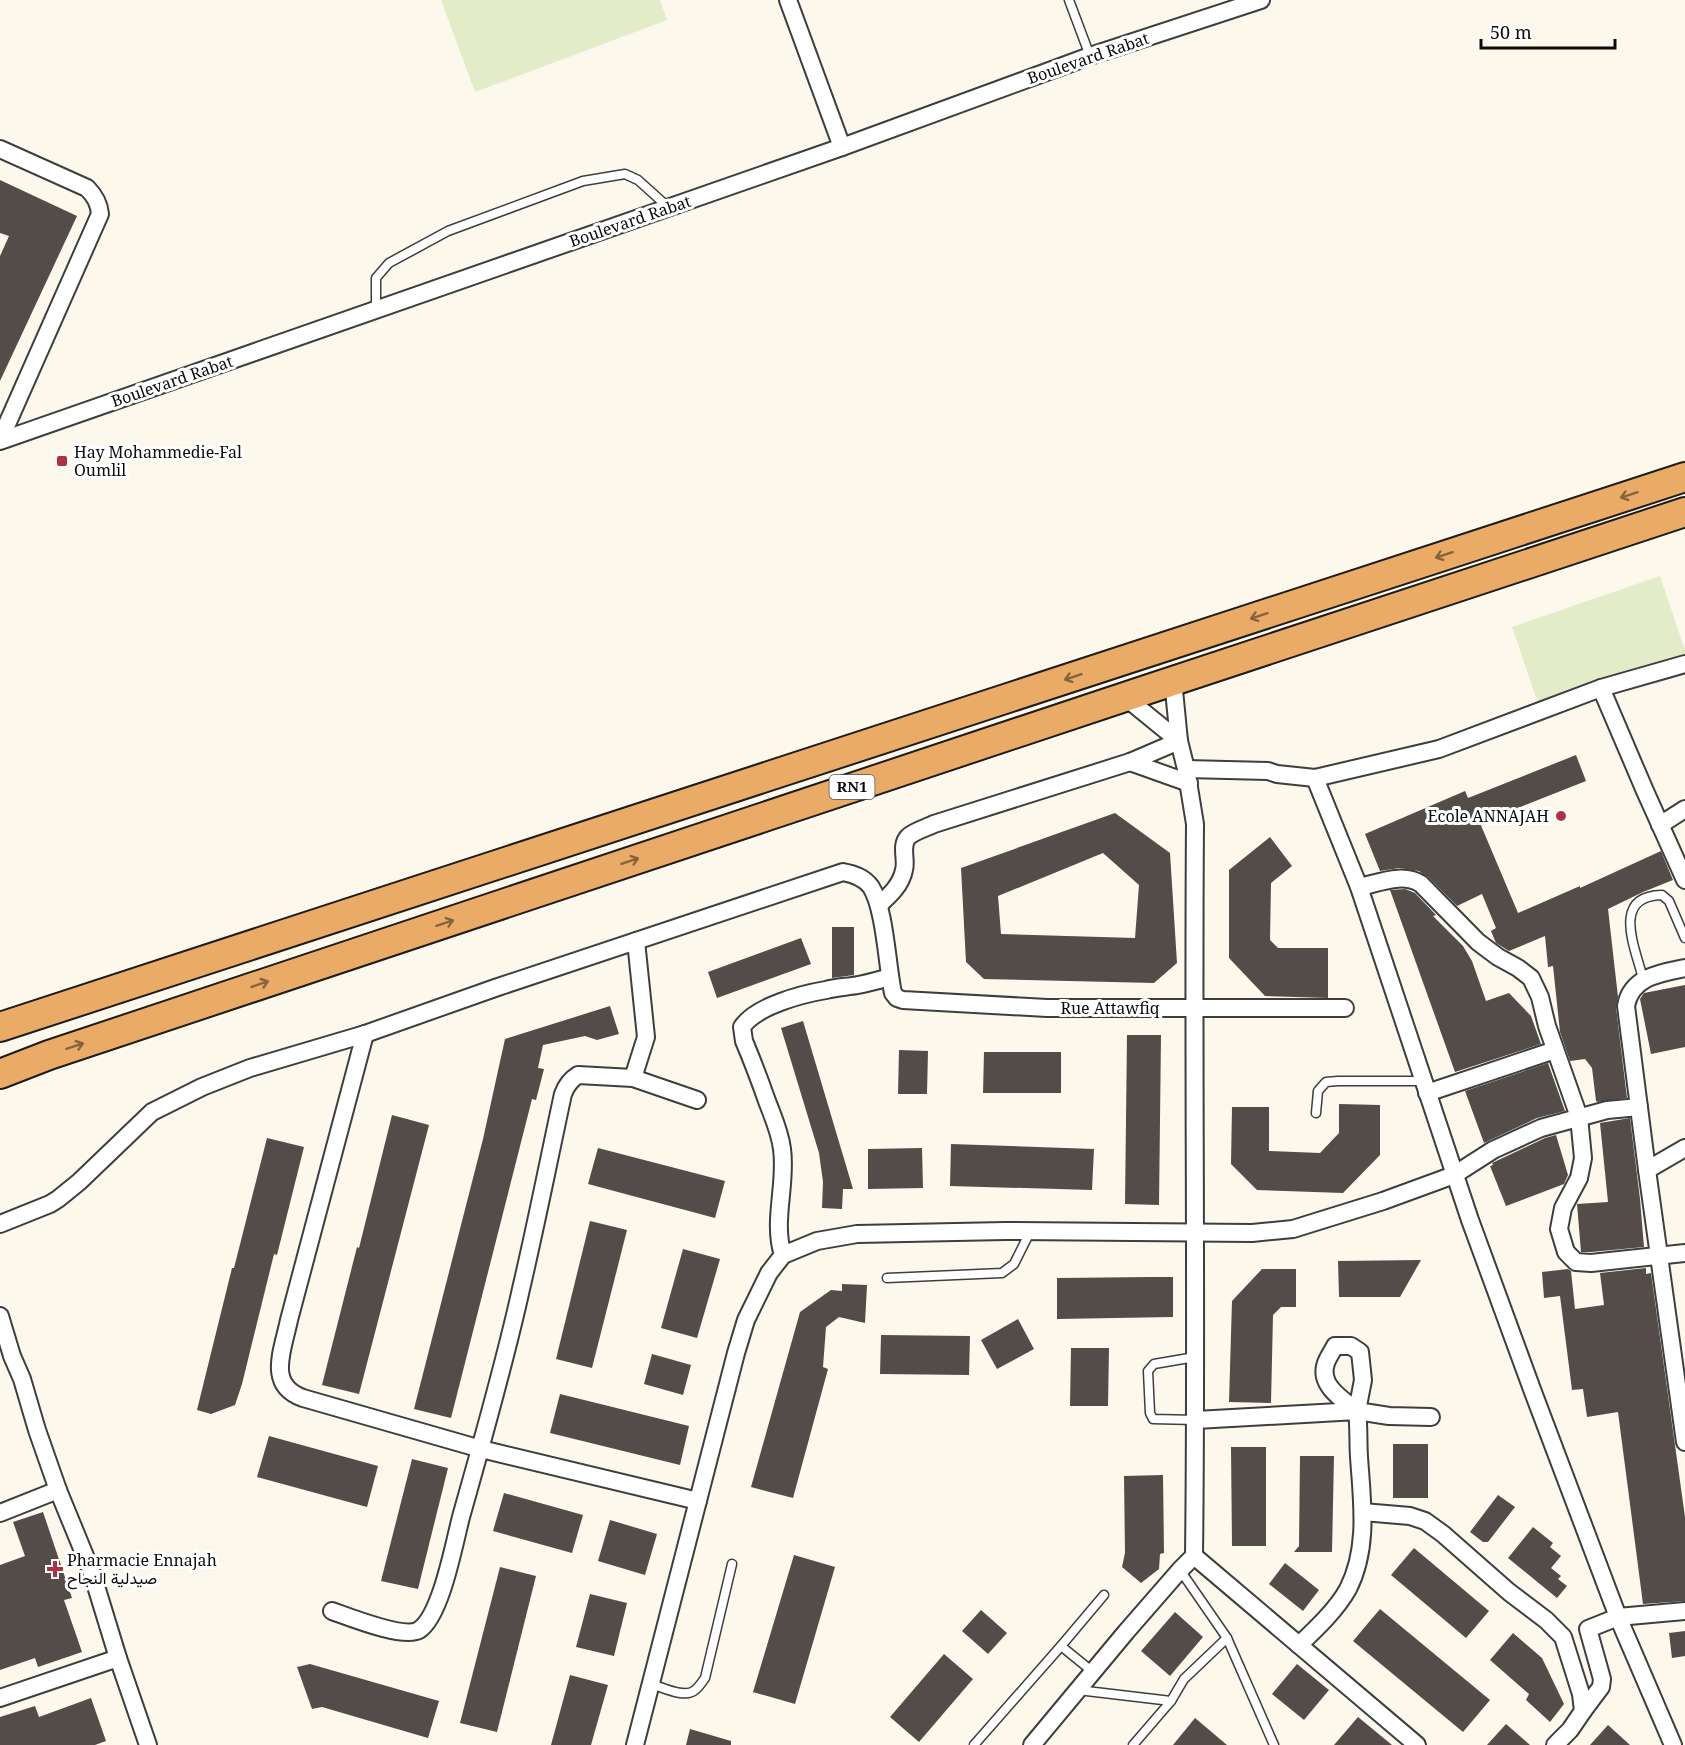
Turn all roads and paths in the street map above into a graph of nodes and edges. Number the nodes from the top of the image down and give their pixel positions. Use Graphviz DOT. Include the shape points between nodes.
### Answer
graph roads {
  1 [pos="788,0"];
  2 [pos="1069,0"];
  3 [pos="1261,0"];
  4 [pos="1090,56"];
  5 [pos="842,147"];
  6 [pos="0,149"];
  7 [pos="668,207"];
  8 [pos="376,310"];
  9 [pos="0,441"];
  10 [pos="1685,477"];
  11 [pos="1685,512"];
  12 [pos="1685,664"];
  13 [pos="1173,680"];
  14 [pos="1601,688"];
  15 [pos="1125,697"];
  16 [pos="1179,741"];
  17 [pos="1130,762"];
  18 [pos="1188,776"];
  19 [pos="1315,778"];
  20 [pos="1685,809"];
  21 [pos="1660,825"];
  22 [pos="1685,880"];
  23 [pos="1359,887"];
  24 [pos="879,905"];
  25 [pos="1685,938"];
  26 [pos="636,941"];
  27 [pos="1685,968"];
  28 [pos="890,977"];
  29 [pos="1643,979"];
  30 [pos="1194,1007"];
  31 [pos="1345,1008"];
  32 [pos="0,1027"];
  33 [pos="365,1034"];
  34 [pos="1556,1050"];
  35 [pos="0,1074"];
  36 [pos="633,1078"];
  37 [pos="1425,1087"];
  38 [pos="697,1100"];
  39 [pos="1639,1107"];
  40 [pos="1316,1113"];
  41 [pos="1579,1117"];
  42 [pos="1685,1148"];
  43 [pos="1647,1170"];
  44 [pos="1454,1175"];
  45 [pos="0,1224"];
  46 [pos="1030,1232"];
  47 [pos="1194,1232"];
  48 [pos="1685,1253"];
  49 [pos="783,1255"];
  50 [pos="1660,1256"];
  51 [pos="887,1278"];
  52 [pos="0,1316"];
  53 [pos="1195,1357"];
  54 [pos="6,1358"];
  55 [pos="1680,1363"];
  56 [pos="1357,1411"];
  57 [pos="1431,1417"];
  58 [pos="1196,1420"];
  59 [pos="1685,1442"];
  60 [pos="481,1449"];
  61 [pos="58,1490"];
  62 [pos="698,1501"];
  63 [pos="1363,1512"];
  64 [pos="0,1513"];
  65 [pos="1194,1556"];
  66 [pos="732,1564"];
  67 [pos="1180,1570"];
  68 [pos="1104,1595"];
  69 [pos="332,1611"];
  70 [pos="1685,1611"];
  71 [pos="1618,1617"];
  72 [pos="1588,1629"];
  73 [pos="1563,1637"];
  74 [pos="1227,1638"];
  75 [pos="1299,1645"];
  76 [pos="1061,1646"];
  77 [pos="118,1658"];
  78 [pos="1093,1672"];
  79 [pos="651,1684"];
  80 [pos="1078,1690"];
  81 [pos="0,1698"];
  82 [pos="1171,1701"];
  83 [pos="1583,1711"];
  84 [pos="148,1745"];
  85 [pos="635,1745"];
  86 [pos="974,1745"];
  87 [pos="1032,1745"];
  88 [pos="1133,1745"];
  89 [pos="1274,1745"];
  90 [pos="1417,1745"];
  91 [pos="1555,1745"];
  92 [pos="1672,1745"];
  1 -- 5 [label="street"];
  2 -- 4 [label="lane"];
  3 -- 4 [label="street, Boulevard Rabat"];
  4 -- 5 [label="street, Boulevard Rabat"];
  5 -- 7 [label="street, Boulevard Rabat"];
  6 -- 9 [label="street" via="87,188 99,204 100,214"];
  7 -- 8 [label="street, Boulevard Rabat"];
  7 -- 8 [label="lane" via="638,180 625,174 583,181 448,231 389,263 376,278"];
  8 -- 9 [label="street, Boulevard Rabat"];
  10 -- 32 [label="highway, RN1, one-way"];
  11 -- 13 [label="highway, RN1"];
  12 -- 14 [label="street"];
  13 -- 15 [label="highway, RN1"];
  13 -- 16 [label="street"];
  14 -- 19 [label="street" via="1439,749"];
  14 -- 21 [label="street"];
  15 -- 16 [label="street"];
  35 -- 15 [label="highway, RN1, one-way"];
  16 -- 17 [label="street"];
  16 -- 18 [label="street"];
  17 -- 18 [label="street"];
  17 -- 24 [label="street" via="910,835 904,846 904,870 895,891"];
  18 -- 19 [label="street" via="1268,771"];
  18 -- 30 [label="street" via="1195,824"];
  19 -- 23 [label="street"];
  20 -- 21 [label="street"];
  21 -- 22 [label="street"];
  23 -- 34 [label="street" via="1415,879 1478,942 1531,978"];
  23 -- 37 [label="street"];
  24 -- 26 [label="street" via="870,886 854,874 843,872"];
  24 -- 28 [label="street"];
  25 -- 29 [label="lane" via="1669,901 1662,895 1653,895 1634,905 1630,932"];
  26 -- 33 [label="street"];
  26 -- 36 [label="street" via="646,1037"];
  27 -- 29 [label="street"];
  28 -- 30 [label="street, Rue Attawfiq" via="897,998 910,1001 1047,1008"];
  28 -- 49 [label="street" via="797,997 766,1009 746,1020 742,1027 783,1150 779,1224"];
  29 -- 39 [label="street" via="1631,989 1626,1006"];
  30 -- 31 [label="street, Rue Attawfiq"];
  30 -- 47 [label="street"];
  33 -- 45 [label="street" via="250,1068 160,1107 58,1199"];
  33 -- 60 [label="street" via="289,1320 280,1379 292,1394 303,1398"];
  34 -- 37 [label="street"];
  34 -- 41 [label="street"];
  36 -- 38 [label="street"];
  36 -- 60 [label="street" via="578,1075 563,1094 521,1290"];
  37 -- 40 [label="lane" via="1326,1082 1318,1090"];
  37 -- 44 [label="street"];
  39 -- 41 [label="street"];
  39 -- 43 [label="street"];
  41 -- 44 [label="street" via="1516,1138"];
  41 -- 50 [label="street" via="1583,1158 1559,1229 1566,1252 1576,1262 1591,1263"];
  42 -- 43 [label="street"];
  43 -- 50 [label="street"];
  44 -- 47 [label="street" via="1293,1229"];
  44 -- 71 [label="street"];
  46 -- 47 [label="street"];
  46 -- 49 [label="street" via="857,1234 817,1241"];
  46 -- 51 [label="lane" via="1014,1264 1002,1273"];
  47 -- 53 [label="street"];
  48 -- 50 [label="street"];
  49 -- 62 [label="street" via="769,1273 746,1320"];
  50 -- 55 [label="street"];
  52 -- 54 [label="street"];
  53 -- 58 [label="street"];
  53 -- 58 [label="lane" via="1154,1364 1148,1371 1153,1419"];
  54 -- 61 [label="street" via="22,1379"];
  55 -- 59 [label="street"];
  56 -- 57 [label="street"];
  56 -- 58 [label="street"];
  56 -- 63 [label="street"];
  58 -- 65 [label="street"];
  60 -- 62 [label="street"];
  60 -- 69 [label="street" via="443,1587 427,1623 418,1631 405,1633"];
  61 -- 64 [label="street"];
  61 -- 77 [label="street" via="92,1573"];
  62 -- 79 [label="street"];
  63 -- 73 [label="street" via="1425,1521"];
  63 -- 75 [label="street" via="1359,1557 1347,1591"];
  65 -- 67 [label="street"];
  65 -- 75 [label="street"];
  66 -- 79 [label="lane" via="705,1678 690,1693"];
  67 -- 74 [label="lane"];
  67 -- 78 [label="street"];
  68 -- 76 [label="lane"];
  70 -- 71 [label="street"];
  71 -- 72 [label="street"];
  71 -- 92 [label="street"];
  72 -- 73 [label="street"];
  72 -- 83 [label="street" via="1602,1679 1601,1687"];
  73 -- 83 [label="street"];
  74 -- 82 [label="lane" via="1184,1678"];
  74 -- 89 [label="lane"];
  75 -- 90 [label="street"];
  76 -- 78 [label="lane"];
  76 -- 86 [label="lane"];
  77 -- 81 [label="street"];
  77 -- 84 [label="street"];
  78 -- 80 [label="street"];
  79 -- 85 [label="street"];
  80 -- 82 [label="lane"];
  80 -- 87 [label="street"];
  82 -- 88 [label="lane"];
  83 -- 91 [label="street"];
}
